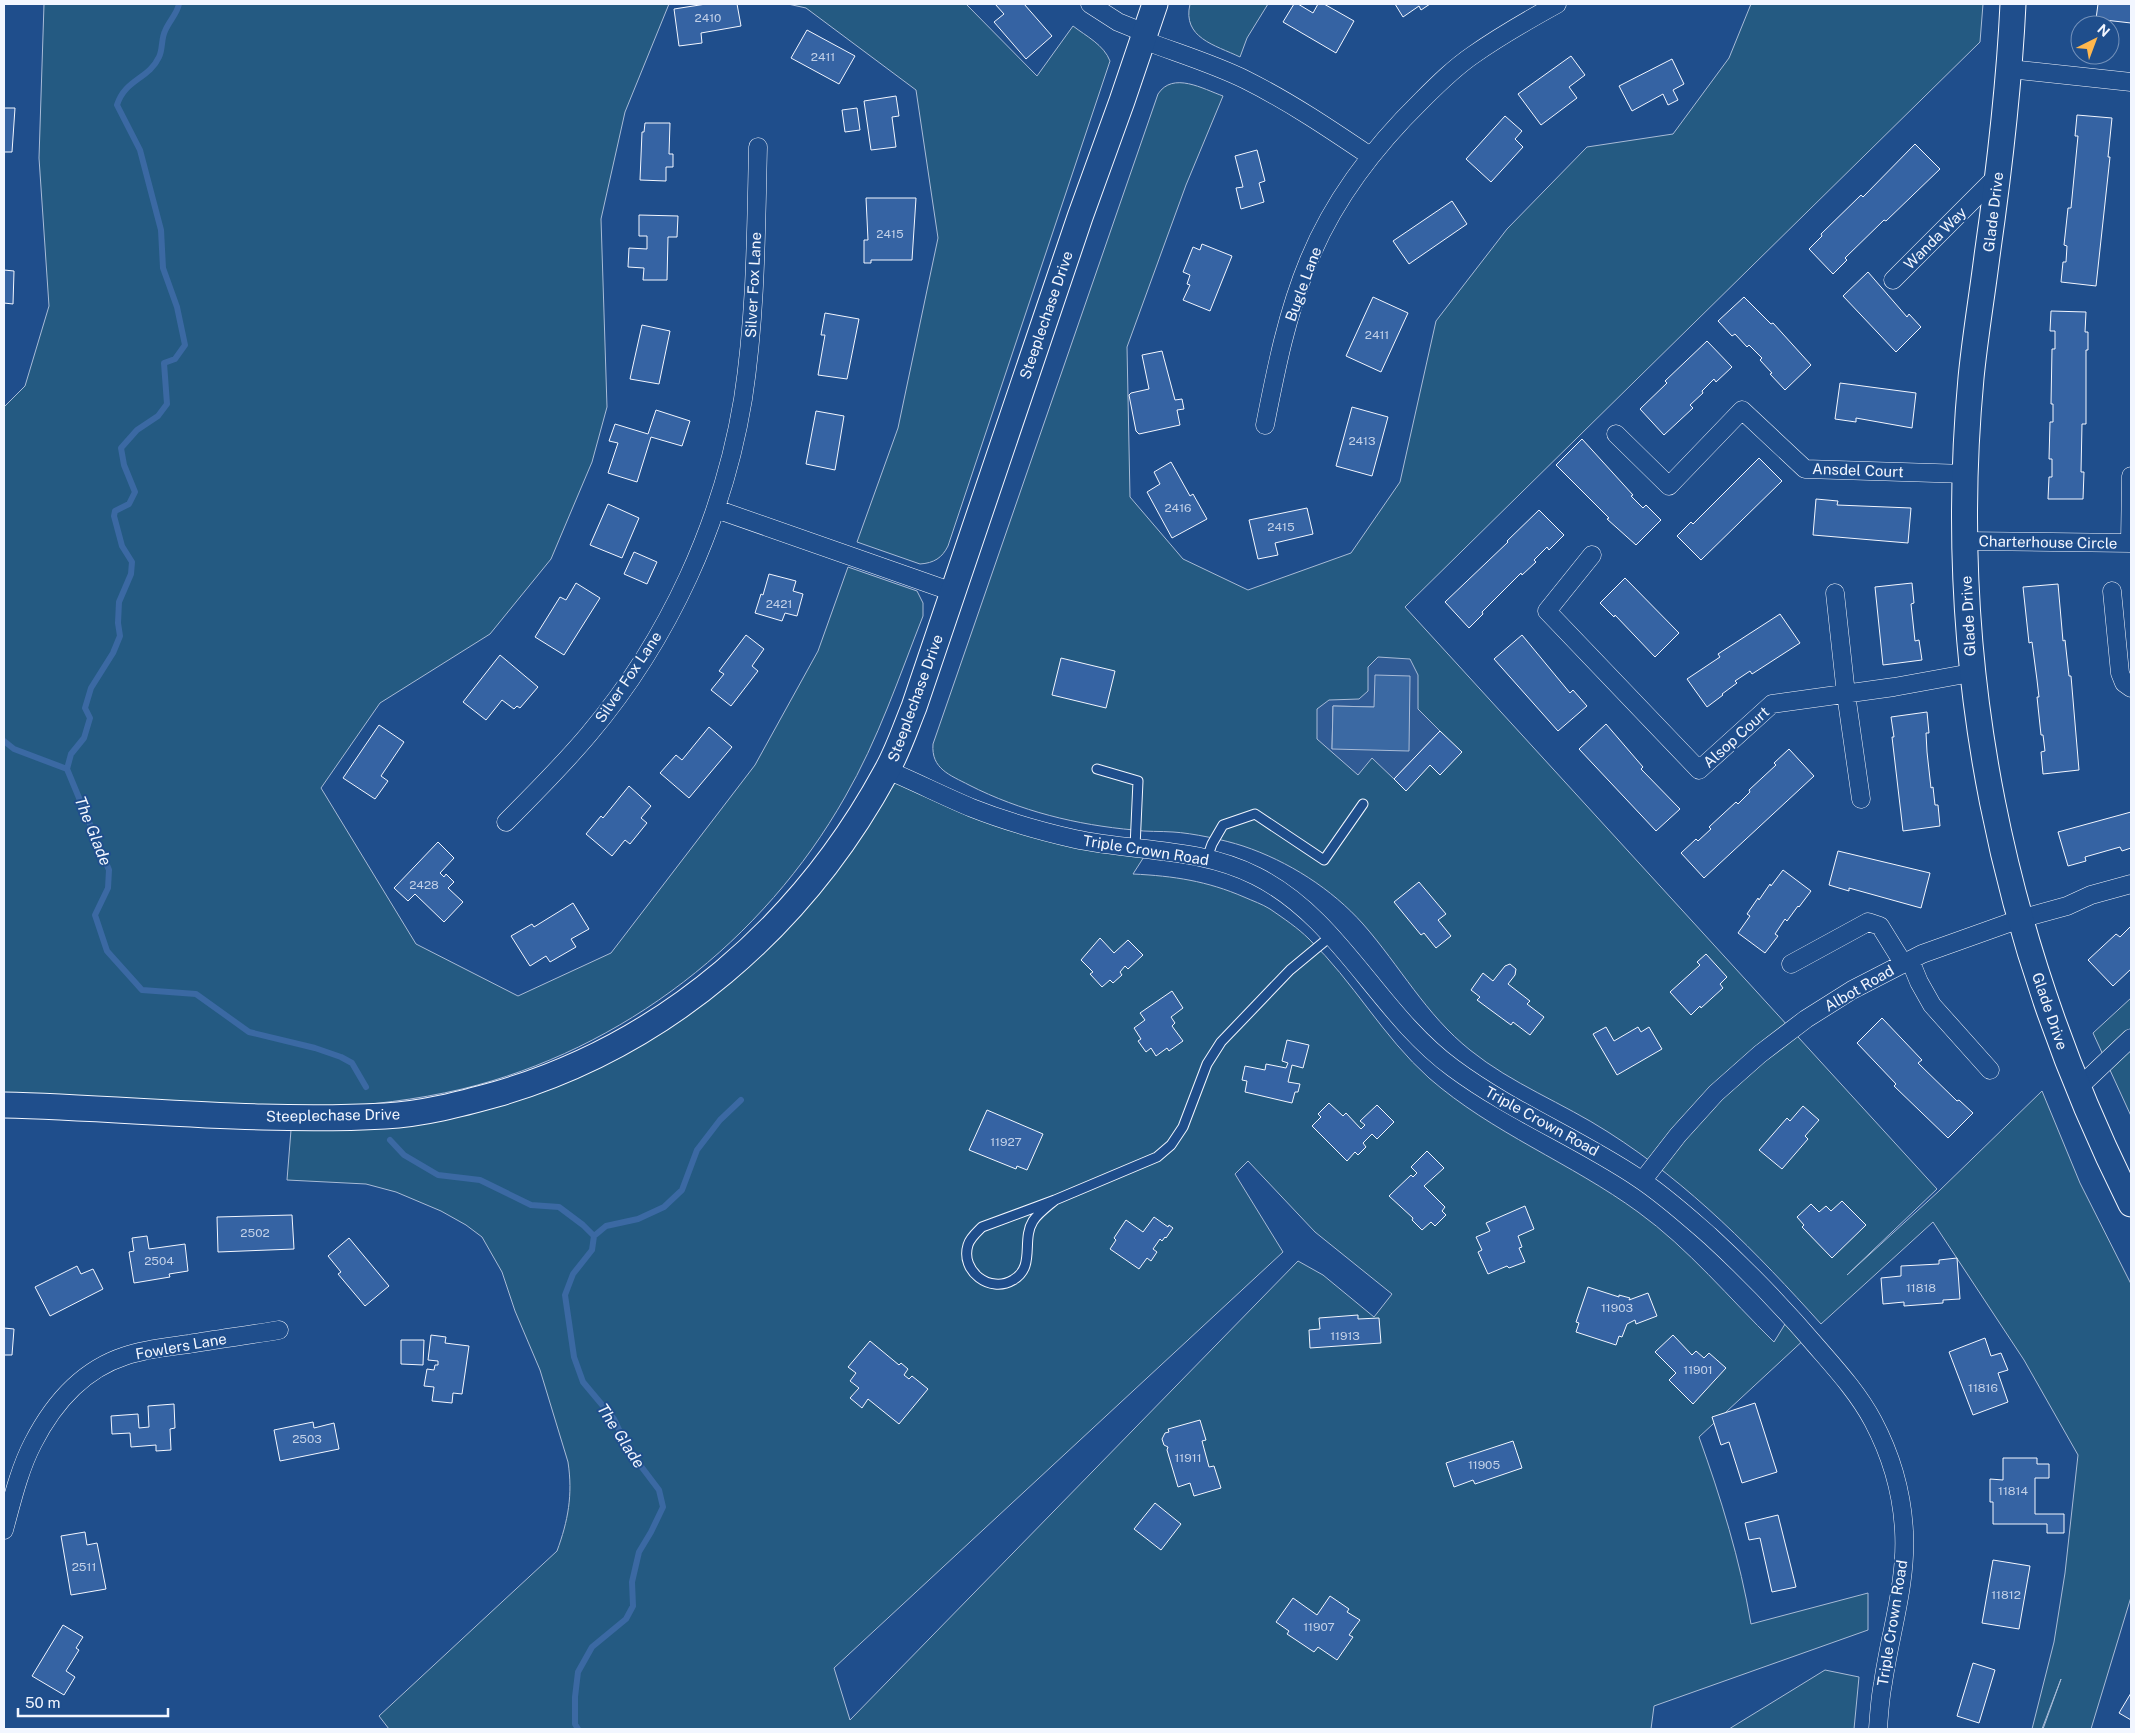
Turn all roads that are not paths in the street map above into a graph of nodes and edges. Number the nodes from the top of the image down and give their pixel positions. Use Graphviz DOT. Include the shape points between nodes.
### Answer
graph roads {
  1 [pos="1090,4"];
  2 [pos="1154,4"];
  3 [pos="1557,4"];
  4 [pos="2013,4"];
  5 [pos="1144,37"];
  6 [pos="2010,69"];
  7 [pos="2131,82"];
  8 [pos="758,146"];
  9 [pos="1370,156"];
  10 [pos="1998,175"];
  11 [pos="1893,280"];
  12 [pos="1265,425"];
  13 [pos="1616,434"];
  14 [pos="1966,474"];
  15 [pos="2131,476"];
  16 [pos="716,509"];
  17 [pos="1965,541"];
  18 [pos="2131,543"];
  19 [pos="1592,556"];
  20 [pos="2112,591"];
  21 [pos="953,592"];
  22 [pos="1835,593"];
  23 [pos="1972,674"];
  24 [pos="2131,688"];
  25 [pos="1846,694"];
  26 [pos="1097,769"];
  27 [pos="887,770"];
  28 [pos="1861,799"];
  29 [pos="1363,804"];
  30 [pos="506,822"];
  31 [pos="1135,847"];
  32 [pos="1208,858"];
  33 [pos="2131,884"];
  34 [pos="2020,919"];
  35 [pos="1331,936"];
  36 [pos="1906,961"];
  37 [pos="1791,964"];
  38 [pos="2131,1038"];
  39 [pos="1990,1070"];
  40 [pos="2078,1088"];
  41 [pos="4,1105"];
  42 [pos="1642,1180"];
  43 [pos="1055,1200"];
  44 [pos="2131,1204"];
  45 [pos="279,1330"];
  46 [pos="8,1502"];
  47 [pos="4,1530"];
  48 [pos="1878,1729"];
  1 -- 5 [label="street"];
  2 -- 5 [label="street, Steeplechase Drive"];
  3 -- 9 [label="street, Bugle Lane" via="1472,56 1448,75"];
  4 -- 6 [label="street, Glade Drive"];
  5 -- 9 [label="street" via="1272,93"];
  5 -- 21 [label="street, Steeplechase Drive"];
  6 -- 7 [label="street"];
  6 -- 10 [label="street, Glade Drive"];
  8 -- 16 [label="street, Silver Fox Lane" via="750,338 742,400"];
  9 -- 12 [label="street, Bugle Lane" via="1330,217 1309,259 1281,350"];
  10 -- 11 [label="street, Wanda Way"];
  10 -- 14 [label="street, Glade Drive" via="1971,378"];
  13 -- 14 [label="street, Ansdel Court" via="1669,486 1742,410 1805,469"];
  14 -- 17 [label="street, Glade Drive"];
  15 -- 18 [label="street"];
  16 -- 21 [label="street"];
  16 -- 30 [label="street, Silver Fox Lane" via="690,575 629,680 590,733"];
  17 -- 18 [label="street, Charterhouse Circle"];
  17 -- 23 [label="street, Glade Drive"];
  19 -- 25 [label="street, Alsop Court" via="1548,611 1699,770 1772,704"];
  20 -- 24 [label="street" via="2120,673"];
  21 -- 27 [label="street, Steeplechase Drive" via="914,707"];
  22 -- 25 [label="street"];
  23 -- 25 [label="street, Alsop Court"];
  23 -- 34 [label="street, Glade Drive" via="1996,824"];
  25 -- 28 [label="street"];
  26 -- 31 [label="lane" via="1138,781"];
  27 -- 31 [label="street, Triple Crown Road" via="973,808 1028,827 1079,840"];
  27 -- 41 [label="street, Steeplechase Drive" via="857,824 800,899 761,940 715,980 622,1043 521,1087 463,1104 385,1116 288,1118"];
  29 -- 32 [label="lane" via="1324,860 1255,814 1223,825"];
  31 -- 32 [label="street, Triple Crown Road"];
  32 -- 35 [label="street, Triple Crown Road" via="1255,876 1284,892"];
  33 -- 34 [label="street, Albot Road"];
  34 -- 36 [label="street, Albot Road"];
  34 -- 40 [label="street, Glade Drive" via="2045,1001"];
  35 -- 42 [label="street, Triple Crown Road" via="1415,1034 1450,1067"];
  35 -- 43 [label="lane" via="1290,970 1221,1042 1208,1064 1183,1127 1171,1145 1157,1157"];
  36 -- 37 [label="street" via="1880,926 1868,922"];
  36 -- 39 [label="street" via="1932,1006"];
  36 -- 42 [label="street, Albot Road" via="1821,1009 1760,1054 1716,1093"];
  38 -- 40 [label="street"];
  40 -- 44 [label="street, Glade Drive"];
  42 -- 48 [label="street, Triple Crown Road" via="1740,1264 1795,1322 1851,1387 1872,1419 1889,1455 1900,1498 1904,1533 1903,1572 1882,1686"];
  43 -- 43 [label="lane" via="1033,1221 1023,1271 1014,1280 1003,1284 990,1284 979,1279 967,1259 973,1235 982,1228"];
  45 -- 46 [label="street, Fowlers Lane" via="151,1350 125,1356 101,1367 58,1402 32,1444"];
  46 -- 47 [label="street, Fowlers Lane"];
}
